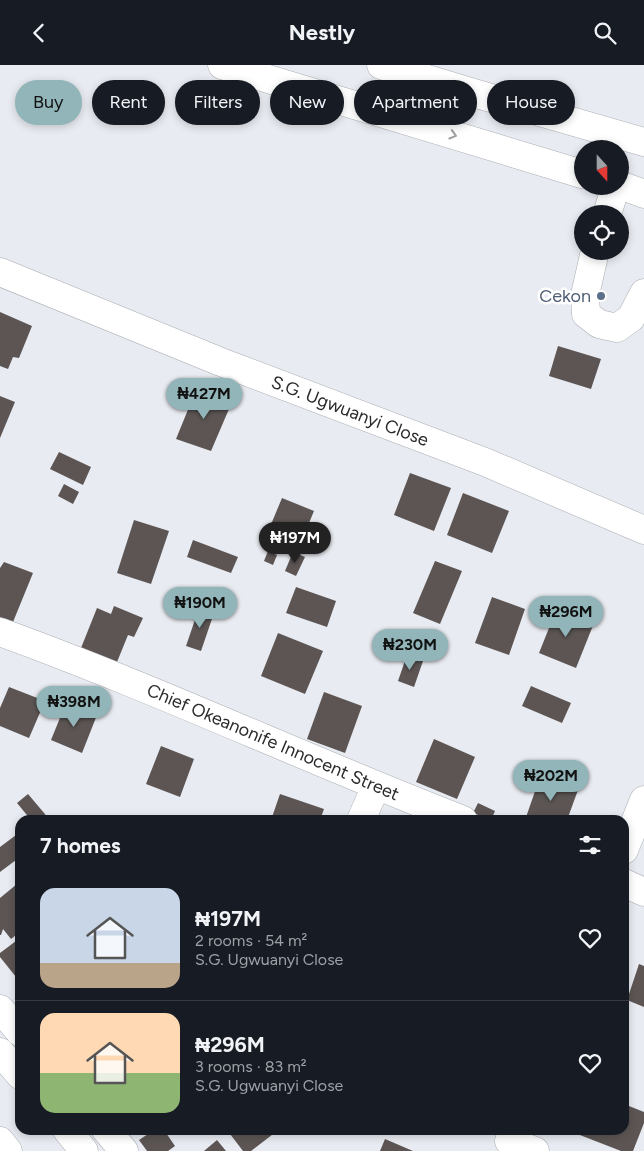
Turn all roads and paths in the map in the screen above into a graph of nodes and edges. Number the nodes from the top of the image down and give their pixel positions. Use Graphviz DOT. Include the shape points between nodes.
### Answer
graph roads {
  1 [pos="222,65"];
  2 [pos="381,65"];
  3 [pos="644,142"];
  4 [pos="574,172"];
  5 [pos="629,188"];
  6 [pos="644,193"];
  7 [pos="593,260"];
  8 [pos="0,272"];
  9 [pos="644,293"];
  10 [pos="644,529"];
  11 [pos="0,632"];
  12 [pos="376,786"];
  13 [pos="644,800"];
  14 [pos="363,815"];
  15 [pos="450,815"];
  16 [pos="629,838"];
  17 [pos="629,885"];
  18 [pos="644,892"];
  19 [pos="0,1009"];
  20 [pos="15,1026"];
  21 [pos="0,1052"];
  22 [pos="15,1069"];
  23 [pos="70,1135"];
  24 [pos="110,1135"];
  25 [pos="0,1141"];
  26 [pos="509,1141"];
  27 [pos="8,1151"];
  28 [pos="84,1151"];
  29 [pos="124,1151"];
  30 [pos="535,1151"];
  1 -- 4 [label="street, one-way"];
  2 -- 3 [label="street"];
  5 -- 6 [label="street"];
  7 -- 9 [label="street" via="584,295 586,314 599,324 617,328 631,319"];
  8 -- 10 [label="street, S.G. Ugwuanyi Close" via="220,362 486,462"];
  11 -- 12 [label="street, Chief Okeanonife Innocent Street" via="66,656"];
  12 -- 14 [label="street"];
  12 -- 15 [label="street, Chief Okeanonife Innocent Street"];
  13 -- 16 [label="street"];
  17 -- 18 [label="street"];
  19 -- 20 [label="street"];
  21 -- 22 [label="street"];
  23 -- 28 [label="street"];
  24 -- 29 [label="street"];
  25 -- 27 [label="street"];
  26 -- 30 [label="street"];
}
